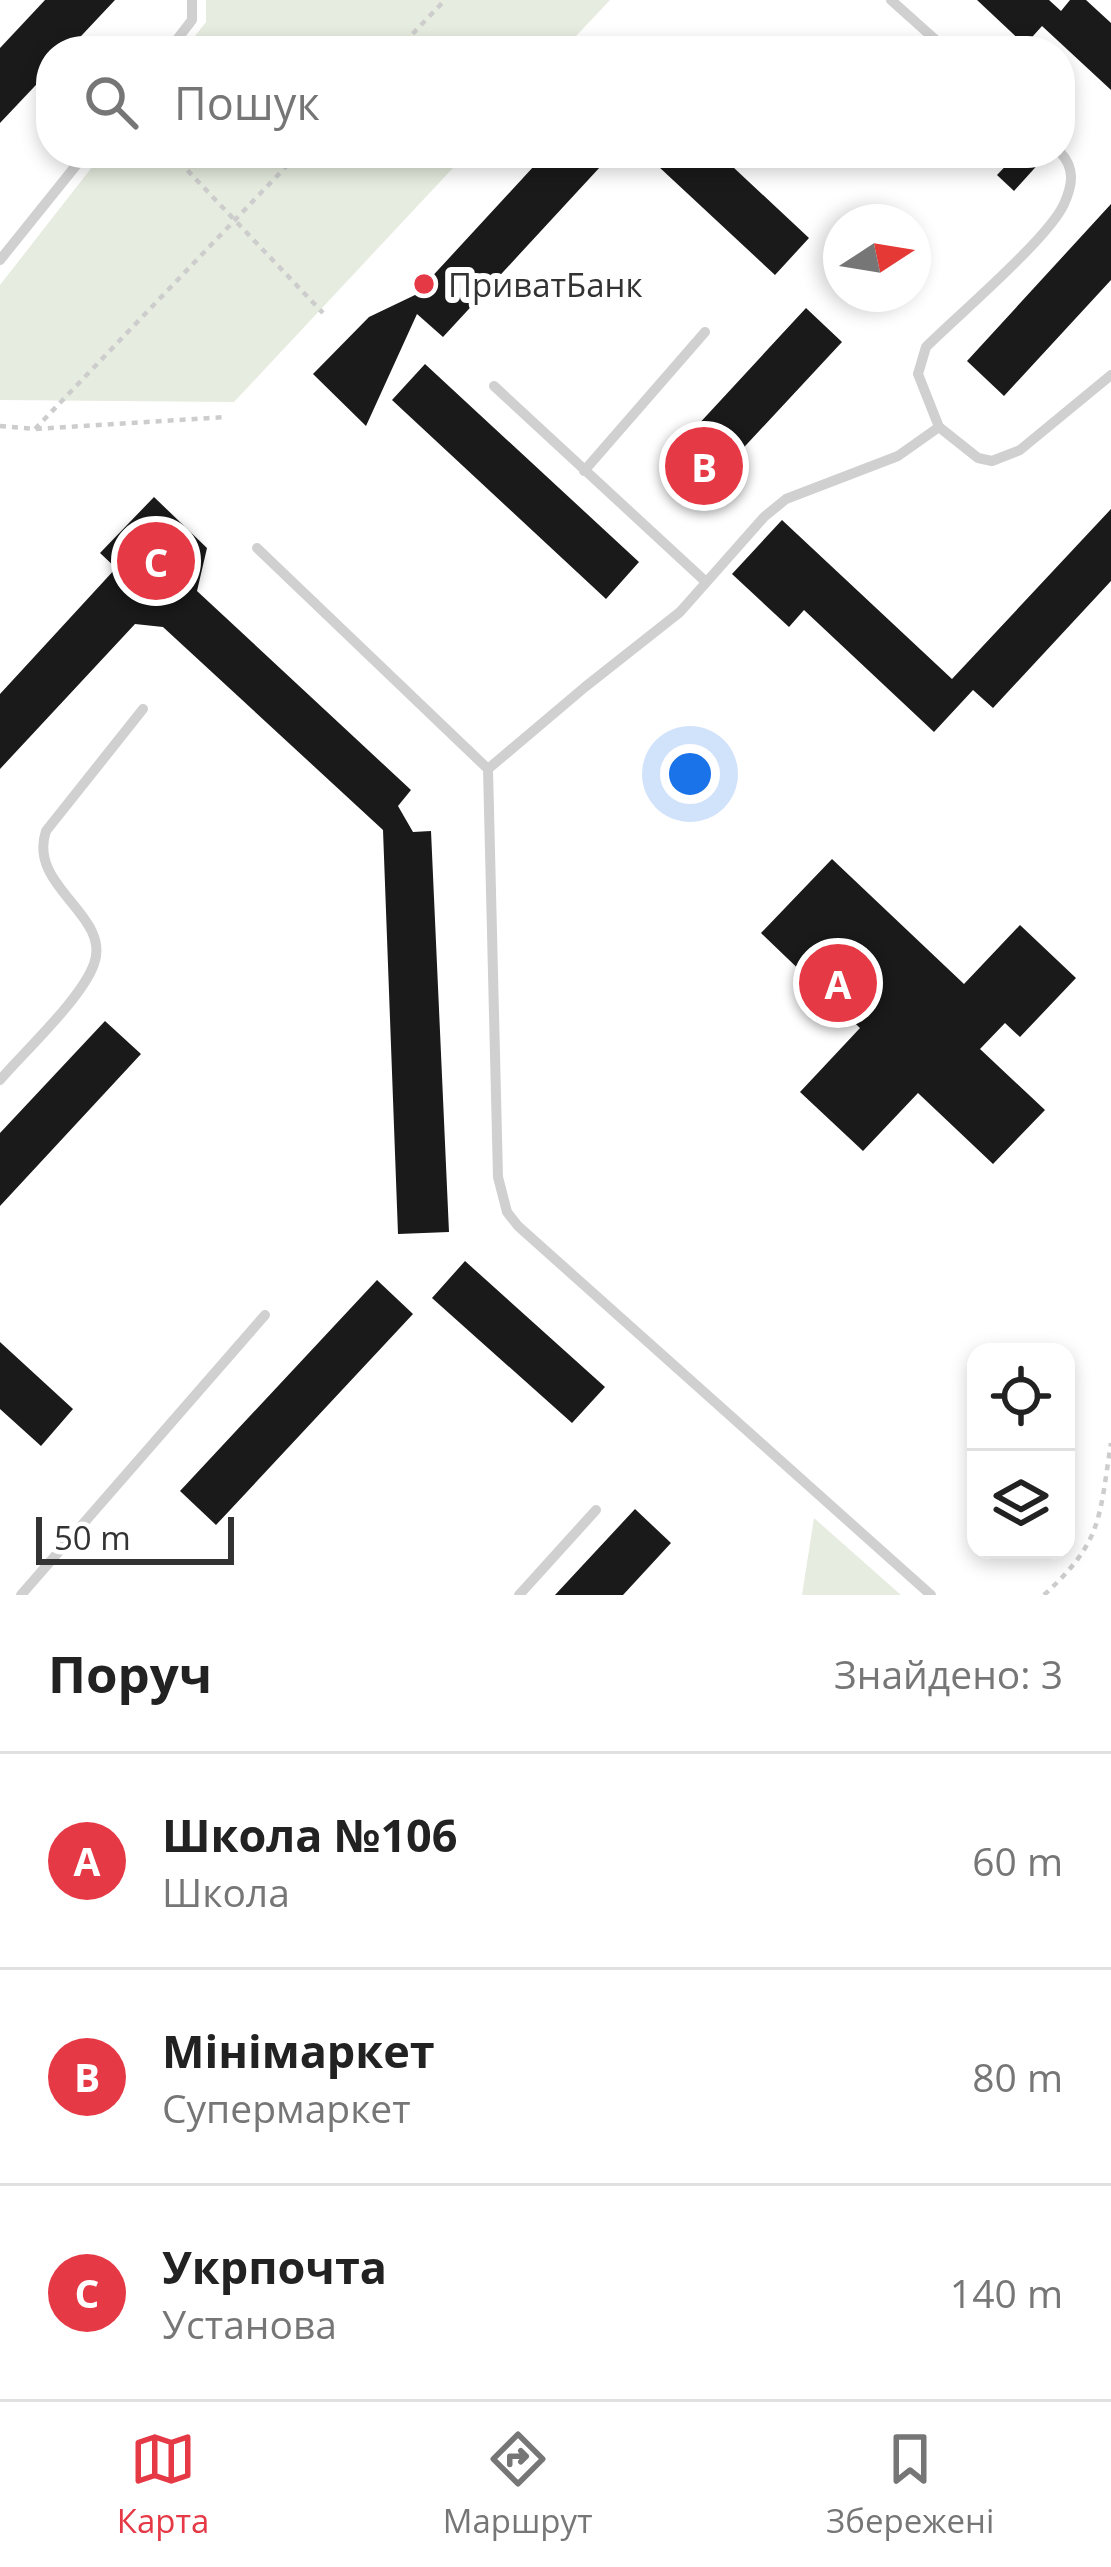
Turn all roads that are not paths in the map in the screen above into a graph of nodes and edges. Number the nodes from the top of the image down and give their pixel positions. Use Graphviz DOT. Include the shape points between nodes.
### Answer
graph roads {
  1 [pos="192,0"];
  2 [pos="891,0"];
  3 [pos="180,36"];
  4 [pos="931,36"];
  5 [pos="74,168"];
  6 [pos="1070,168"];
  7 [pos="0,260"];
  8 [pos="705,332"];
  9 [pos="1111,375"];
  10 [pos="494,386"];
  11 [pos="939,427"];
  12 [pos="584,471"];
  13 [pos="256,548"];
  14 [pos="706,582"];
  15 [pos="143,709"];
  16 [pos="488,769"];
  17 [pos="0,1080"];
  18 [pos="266,1315"];
  19 [pos="596,1510"];
  20 [pos="21,1595"];
  21 [pos="519,1595"];
  22 [pos="931,1595"];
  1 -- 3 [label="lane" via="192,20"];
  2 -- 4 [label="lane"];
  5 -- 7 [label="lane"];
  6 -- 11 [label="lane" via="1063,208 926,347 918,374"];
  8 -- 12 [label="lane"];
  9 -- 11 [label="lane" via="1020,450 992,460"];
  10 -- 12 [label="lane"];
  11 -- 14 [label="lane" via="898,456 786,499"];
  12 -- 14 [label="lane"];
  13 -- 16 [label="lane"];
  14 -- 16 [label="lane" via="653,637"];
  15 -- 17 [label="lane" via="46,831 44,865 96,939 94,964"];
  16 -- 22 [label="lane" via="498,1177 507,1212"];
  18 -- 20 [label="lane"];
  19 -- 21 [label="lane"];
}
